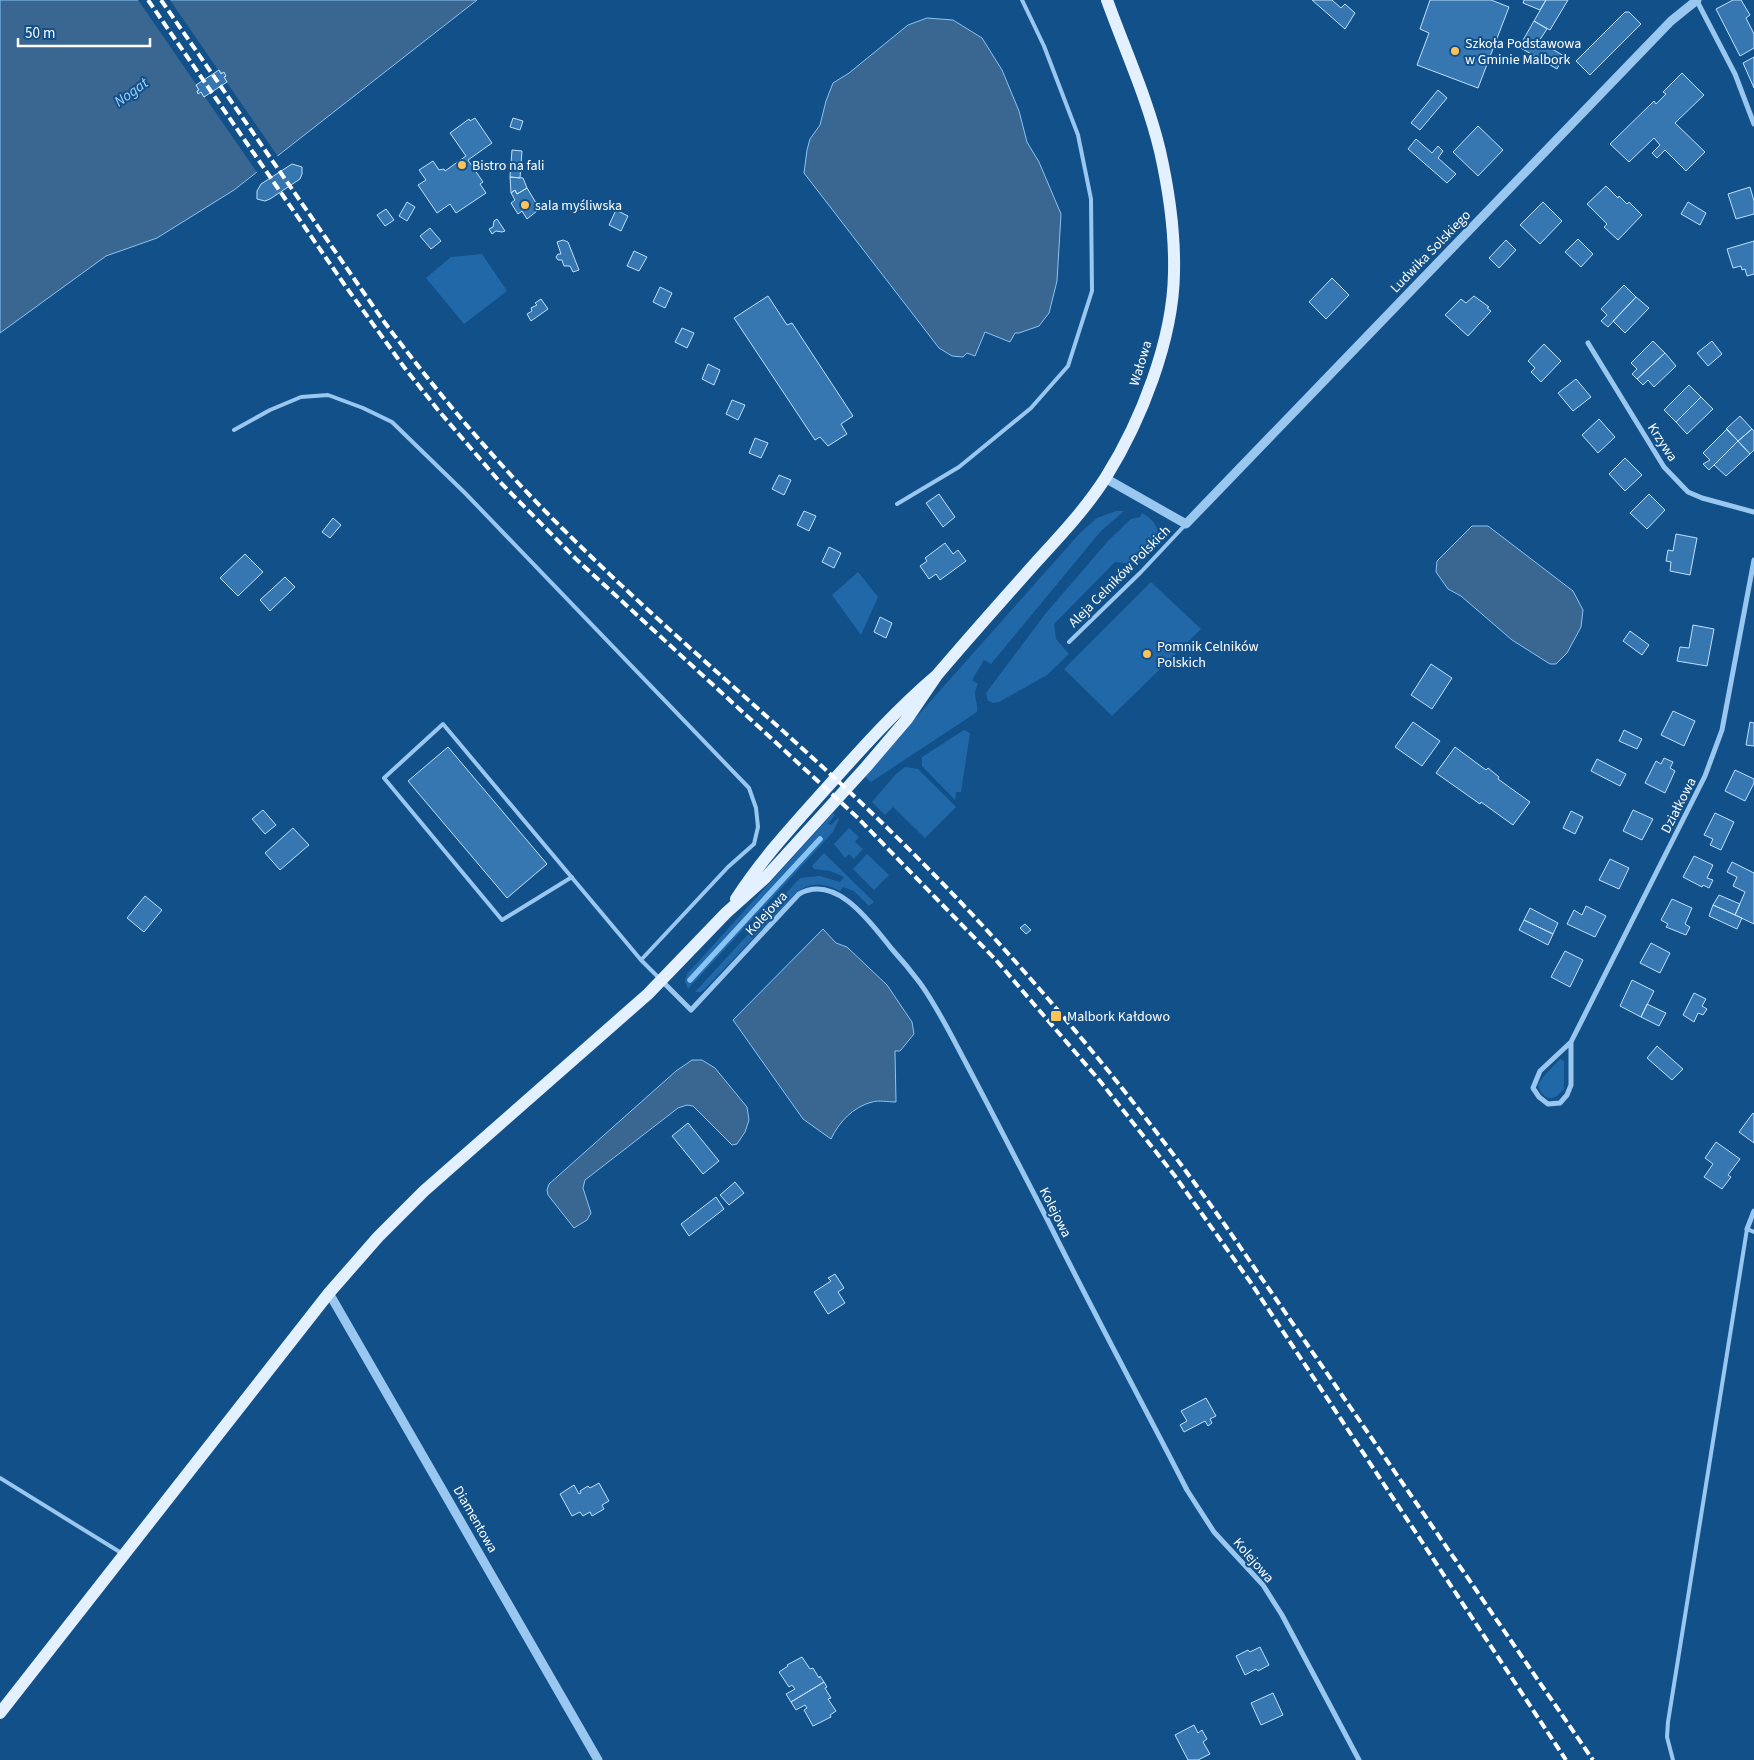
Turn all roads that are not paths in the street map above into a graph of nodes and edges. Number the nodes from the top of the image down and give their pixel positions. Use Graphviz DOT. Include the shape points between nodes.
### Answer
graph roads {
  1 [pos="1022,0"];
  2 [pos="1107,0"];
  3 [pos="1697,0"];
  4 [pos="1754,124"];
  5 [pos="1588,343"];
  6 [pos="234,430"];
  7 [pos="1105,478"];
  8 [pos="897,504"];
  9 [pos="1754,512"];
  10 [pos="1186,524"];
  11 [pos="1754,560"];
  12 [pos="1069,642"];
  13 [pos="572,878"];
  14 [pos="641,960"];
  15 [pos="662,980"];
  16 [pos="1571,1042"];
  17 [pos="1754,1211"];
  18 [pos="1748,1229"];
  19 [pos="1754,1232"];
  20 [pos="329,1293"];
  21 [pos="0,1478"];
  22 [pos="125,1555"];
  23 [pos="0,1713"];
  24 [pos="598,1760"];
  25 [pos="1359,1760"];
  26 [pos="1673,1760"];
  1 -- 8 [label="lane" via="1044,46 1078,136 1092,199 1092,291 1068,366 1031,408 959,467"];
  2 -- 7 [label="main road, Wałowa" via="1160,150 1171,211 1174,274 1169,318 1156,367 1133,427"];
  3 -- 4 [label="street" via="1735,74"];
  3 -- 10 [label="street, Ludwika Solskiego" via="1664,28"];
  5 -- 9 [label="street, Krzywa" via="1664,467 1688,492"];
  6 -- 14 [label="lane" via="302,397 328,395 392,422 465,493 749,788 758,827 754,844 728,867"];
  7 -- 10 [label="street"];
  7 -- 15 [label="main road, Wałowa" via="1068,527 937,675 907,718 866,767 765,878"];
  10 -- 12 [label="lane, Aleja Celników Polskich"];
  11 -- 16 [label="street, Działkowa" via="1722,730 1705,776"];
  13 -- 13 [label="lane" via="443,724 384,778 502,920"];
  13 -- 14 [label="lane"];
  14 -- 15 [label="lane"];
  15 -- 20 [label="main road, Wałowa" via="424,1191"];
  15 -- 25 [label="street, Kolejowa" via="691,1010 799,894 807,890 817,888 838,894 872,924 920,983 951,1036 1188,1490 1214,1532 1263,1585"];
  16 -- 16 [label="street, Działkowa" via="1540,1071 1533,1088 1538,1097 1548,1104 1560,1103 1571,1085"];
  17 -- 18 [label="street"];
  18 -- 19 [label="lane"];
  18 -- 26 [label="lane" via="1668,1722 1667,1737"];
  20 -- 22 [label="main road, Wałowa"];
  20 -- 24 [label="street, Diamentowa"];
  21 -- 22 [label="lane"];
  22 -- 23 [label="main road, Wałowa"];
}
